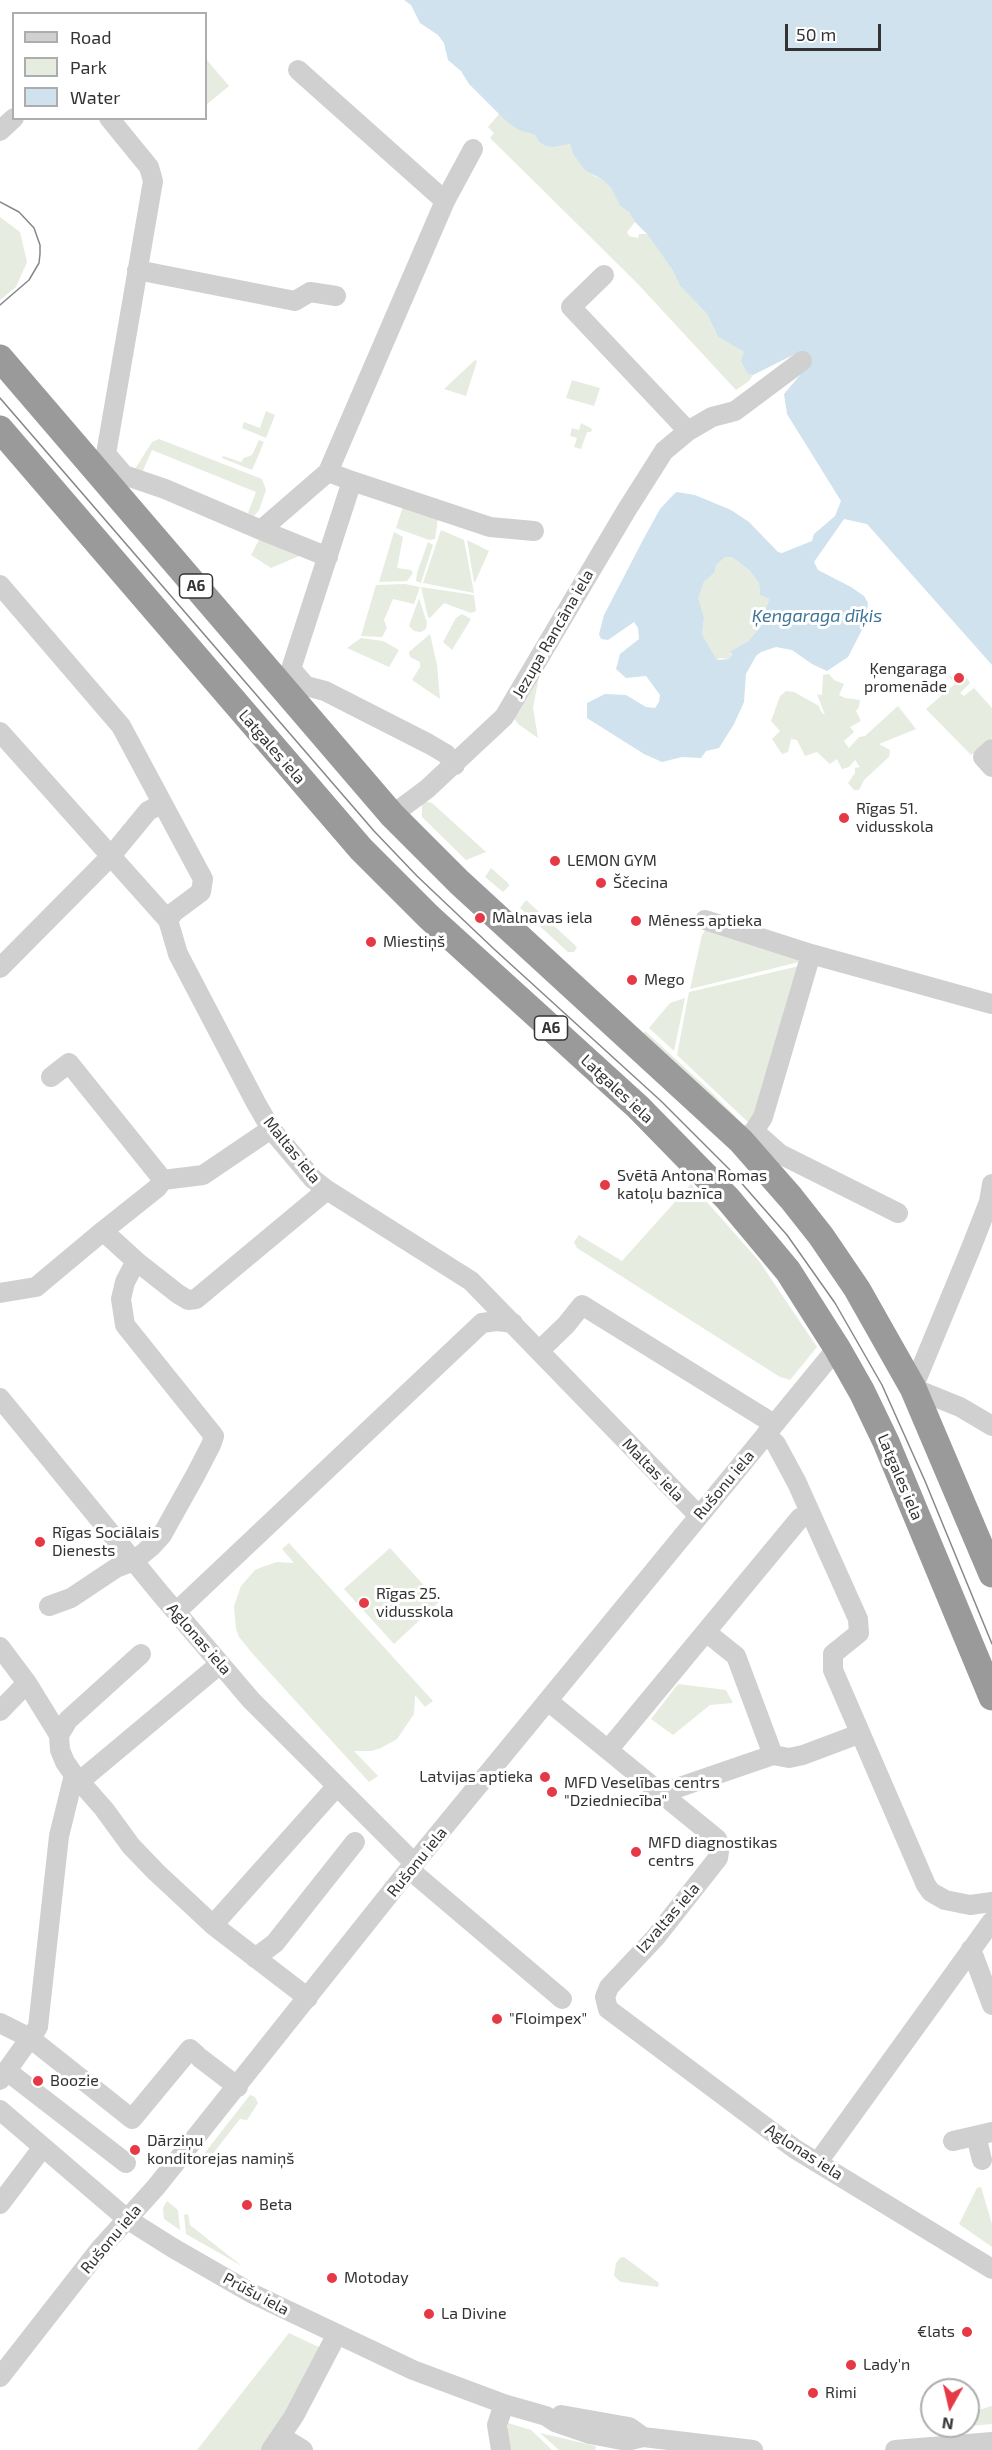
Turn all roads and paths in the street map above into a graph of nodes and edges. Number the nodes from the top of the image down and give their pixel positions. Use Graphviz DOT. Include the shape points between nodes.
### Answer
graph roads {
  1 [pos="298,70"];
  2 [pos="12,120"];
  3 [pos="111,120"];
  4 [pos="0,131"];
  5 [pos="473,149"];
  6 [pos="444,201"];
  7 [pos="137,270"];
  8 [pos="604,275"];
  9 [pos="336,296"];
  10 [pos="0,358"];
  11 [pos="802,361"];
  12 [pos="688,431"];
  13 [pos="4,441"];
  14 [pos="107,470"];
  15 [pos="328,472"];
  16 [pos="352,482"];
  17 [pos="261,530"];
  18 [pos="534,531"];
  19 [pos="328,557"];
  20 [pos="0,585"];
  21 [pos="292,684"];
  22 [pos="0,732"];
  23 [pos="992,749"];
  24 [pos="455,765"];
  25 [pos="992,767"];
  26 [pos="161,804"];
  27 [pos="392,815"];
  28 [pos="111,856"];
  29 [pos="434,859"];
  30 [pos="403,891"];
  31 [pos="168,920"];
  32 [pos="705,920"];
  33 [pos="811,954"];
  34 [pos="0,968"];
  35 [pos="992,1004"];
  36 [pos="51,1077"];
  37 [pos="271,1129"];
  38 [pos="747,1136"];
  39 [pos="163,1180"];
  40 [pos="327,1190"];
  41 [pos="991,1193"];
  42 [pos="898,1213"];
  43 [pos="103,1231"];
  44 [pos="136,1260"];
  45 [pos="482,1291"];
  46 [pos="0,1293"];
  47 [pos="482,1323"];
  48 [pos="513,1323"];
  49 [pos="837,1348"];
  50 [pos="540,1350"];
  51 [pos="913,1389"];
  52 [pos="0,1398"];
  53 [pos="992,1426"];
  54 [pos="770,1429"];
  55 [pos="811,1514"];
  56 [pos="699,1516"];
  57 [pos="134,1562"];
  58 [pos="992,1574"];
  59 [pos="49,1606"];
  60 [pos="176,1612"];
  61 [pos="706,1632"];
  62 [pos="0,1647"];
  63 [pos="141,1654"];
  64 [pos="220,1664"];
  65 [pos="27,1683"];
  66 [pos="992,1697"];
  67 [pos="548,1701"];
  68 [pos="0,1711"];
  69 [pos="859,1734"];
  70 [pos="59,1735"];
  71 [pos="608,1750"];
  72 [pos="773,1755"];
  73 [pos="77,1778"];
  74 [pos="338,1786"];
  75 [pos="664,1796"];
  76 [pos="355,1842"];
  77 [pos="412,1867"];
  78 [pos="992,1902"];
  79 [pos="992,1921"];
  80 [pos="213,1925"];
  81 [pos="971,1949"];
  82 [pos="255,1958"];
  83 [pos="308,1998"];
  84 [pos="562,1999"];
  85 [pos="992,2005"];
  86 [pos="0,2023"];
  87 [pos="624,2023"];
  88 [pos="30,2038"];
  89 [pos="3,2075"];
  90 [pos="238,2086"];
  91 [pos="0,2110"];
  92 [pos="984,2134"];
  93 [pos="953,2141"];
  94 [pos="43,2147"];
  95 [pos="982,2160"];
  96 [pos="818,2162"];
  97 [pos="126,2163"];
  98 [pos="0,2204"];
  99 [pos="127,2219"];
  100 [pos="992,2269"];
  101 [pos="337,2334"];
  102 [pos="0,2377"];
  103 [pos="504,2404"];
  104 [pos="992,2442"];
  105 [pos="276,2443"];
  106 [pos="303,2450"];
  107 [pos="501,2450"];
  108 [pos="753,2450"];
  109 [pos="895,2450"];
  1 -- 6 [label="street"];
  2 -- 4 [label="street"];
  3 -- 7 [label="street" via="152,174"];
  5 -- 6 [label="street"];
  6 -- 15 [label="street"];
  7 -- 9 [label="street" via="296,301 310,292"];
  7 -- 14 [label="street" via="107,444"];
  8 -- 12 [label="street" via="571,307"];
  10 -- 14 [label="highway, A6"];
  11 -- 12 [label="street, Jezupa Rancāna iela" via="735,411 712,417"];
  12 -- 24 [label="street, Jezupa Rancāna iela" via="664,451 649,471 504,717"];
  13 -- 30 [label="highway, Latgales iela / A6" via="309,790"];
  14 -- 17 [label="street" via="165,489"];
  14 -- 21 [label="highway, A6"];
  15 -- 16 [label="street"];
  15 -- 17 [label="street"];
  16 -- 18 [label="street" via="490,527"];
  16 -- 19 [label="street"];
  17 -- 19 [label="street"];
  19 -- 21 [label="street" via="291,669"];
  20 -- 26 [label="street" via="121,726"];
  21 -- 24 [label="street" via="325,691 429,744"];
  21 -- 27 [label="highway, A6"];
  22 -- 28 [label="street, Maltas iela"];
  23 -- 25 [label="street" via="983,757"];
  24 -- 27 [label="street, Jezupa Rancāna iela"];
  26 -- 28 [label="street" via="148,811"];
  26 -- 31 [label="street" via="203,879 201,892"];
  27 -- 29 [label="highway, A6"];
  28 -- 31 [label="street, Maltas iela"];
  28 -- 34 [label="street"];
  29 -- 30 [label="highway"];
  29 -- 38 [label="highway, A6"];
  30 -- 49 [label="highway, Latgales iela / A6" via="638,1107 728,1199 788,1271"];
  31 -- 37 [label="street, Maltas iela" via="178,954"];
  32 -- 33 [label="street"];
  33 -- 35 [label="street"];
  33 -- 38 [label="street" via="763,1117"];
  36 -- 39 [label="street" via="69,1063"];
  37 -- 39 [label="street" via="203,1175"];
  37 -- 40 [label="street, Maltas iela"];
  38 -- 42 [label="street"];
  38 -- 51 [label="highway, A6" via="821,1236 882,1330"];
  39 -- 43 [label="street"];
  40 -- 44 [label="street" via="196,1299 188,1300 178,1294"];
  40 -- 45 [label="street, Maltas iela"];
  41 -- 51 [label="street"];
  43 -- 44 [label="street"];
  43 -- 46 [label="street" via="36,1287"];
  44 -- 57 [label="street" via="121,1299 125,1325 214,1436 162,1535"];
  45 -- 47 [label="street"];
  45 -- 48 [label="street, Maltas iela"];
  47 -- 48 [label="street"];
  47 -- 60 [label="street"];
  48 -- 50 [label="street, Maltas iela"];
  49 -- 54 [label="street, Rušonu iela"];
  49 -- 66 [label="highway, Latgales iela / A6" via="886,1442"];
  50 -- 54 [label="street" via="582,1305"];
  50 -- 56 [label="street, Maltas iela"];
  51 -- 53 [label="street" via="960,1407"];
  51 -- 58 [label="highway, A6"];
  52 -- 57 [label="street, Aglonas iela"];
  54 -- 55 [label="street"];
  54 -- 56 [label="street, Rušonu iela"];
  55 -- 61 [label="street" via="800,1518"];
  55 -- 69 [label="street" via="858,1619 859,1633 833,1654 833,1670"];
  56 -- 67 [label="street, Rušonu iela"];
  57 -- 59 [label="street" via="116,1568 71,1598"];
  57 -- 60 [label="street, Aglonas iela"];
  60 -- 64 [label="street, Aglonas iela"];
  61 -- 71 [label="street"];
  61 -- 72 [label="street" via="736,1656"];
  62 -- 65 [label="street"];
  63 -- 70 [label="street" via="68,1720"];
  64 -- 73 [label="street"];
  64 -- 74 [label="street, Aglonas iela"];
  65 -- 68 [label="street"];
  65 -- 70 [label="street"];
  67 -- 71 [label="street, Izvaltas iela"];
  67 -- 77 [label="street, Rušonu iela"];
  69 -- 72 [label="street" via="803,1755"];
  69 -- 78 [label="street" via="931,1892 945,1900 970,1905"];
  70 -- 73 [label="street" via="65,1762"];
  71 -- 75 [label="street, Izvaltas iela"];
  72 -- 75 [label="street" via="671,1790"];
  73 -- 80 [label="street" via="131,1846"];
  73 -- 88 [label="street" via="59,1836 38,2027"];
  74 -- 77 [label="street, Aglonas iela"];
  74 -- 80 [label="street"];
  75 -- 87 [label="street, Izvaltas iela" via="717,1839 721,1852 655,1938 609,1987 605,1997 608,2009"];
  76 -- 82 [label="street" via="275,1943"];
  77 -- 83 [label="street, Rušonu iela"];
  77 -- 84 [label="street, Aglonas iela"];
  79 -- 81 [label="street"];
  80 -- 82 [label="street"];
  81 -- 85 [label="street"];
  81 -- 96 [label="street"];
  82 -- 83 [label="street"];
  83 -- 90 [label="street, Rušonu iela"];
  86 -- 88 [label="street"];
  87 -- 96 [label="street, Aglonas iela"];
  88 -- 89 [label="street"];
  88 -- 90 [label="street" via="132,2119 190,2049"];
  89 -- 97 [label="street"];
  90 -- 99 [label="street, Rušonu iela"];
  91 -- 94 [label="street, Prūšu iela"];
  92 -- 93 [label="street"];
  92 -- 95 [label="street"];
  94 -- 98 [label="street"];
  94 -- 99 [label="street, Prūšu iela"];
  96 -- 100 [label="street, Aglonas iela"];
  99 -- 101 [label="street, Prūšu iela" via="253,2294"];
  99 -- 102 [label="street, Rušonu iela"];
  101 -- 103 [label="street, Prūšu iela" via="413,2370"];
  101 -- 105 [label="street"];
  103 -- 107 [label="street" via="497,2425"];
  103 -- 108 [label="street, Prūšu iela" via="546,2416 557,2414 629,2427 643,2437"];
  104 -- 109 [label="street"];
  105 -- 106 [label="street"];
}
